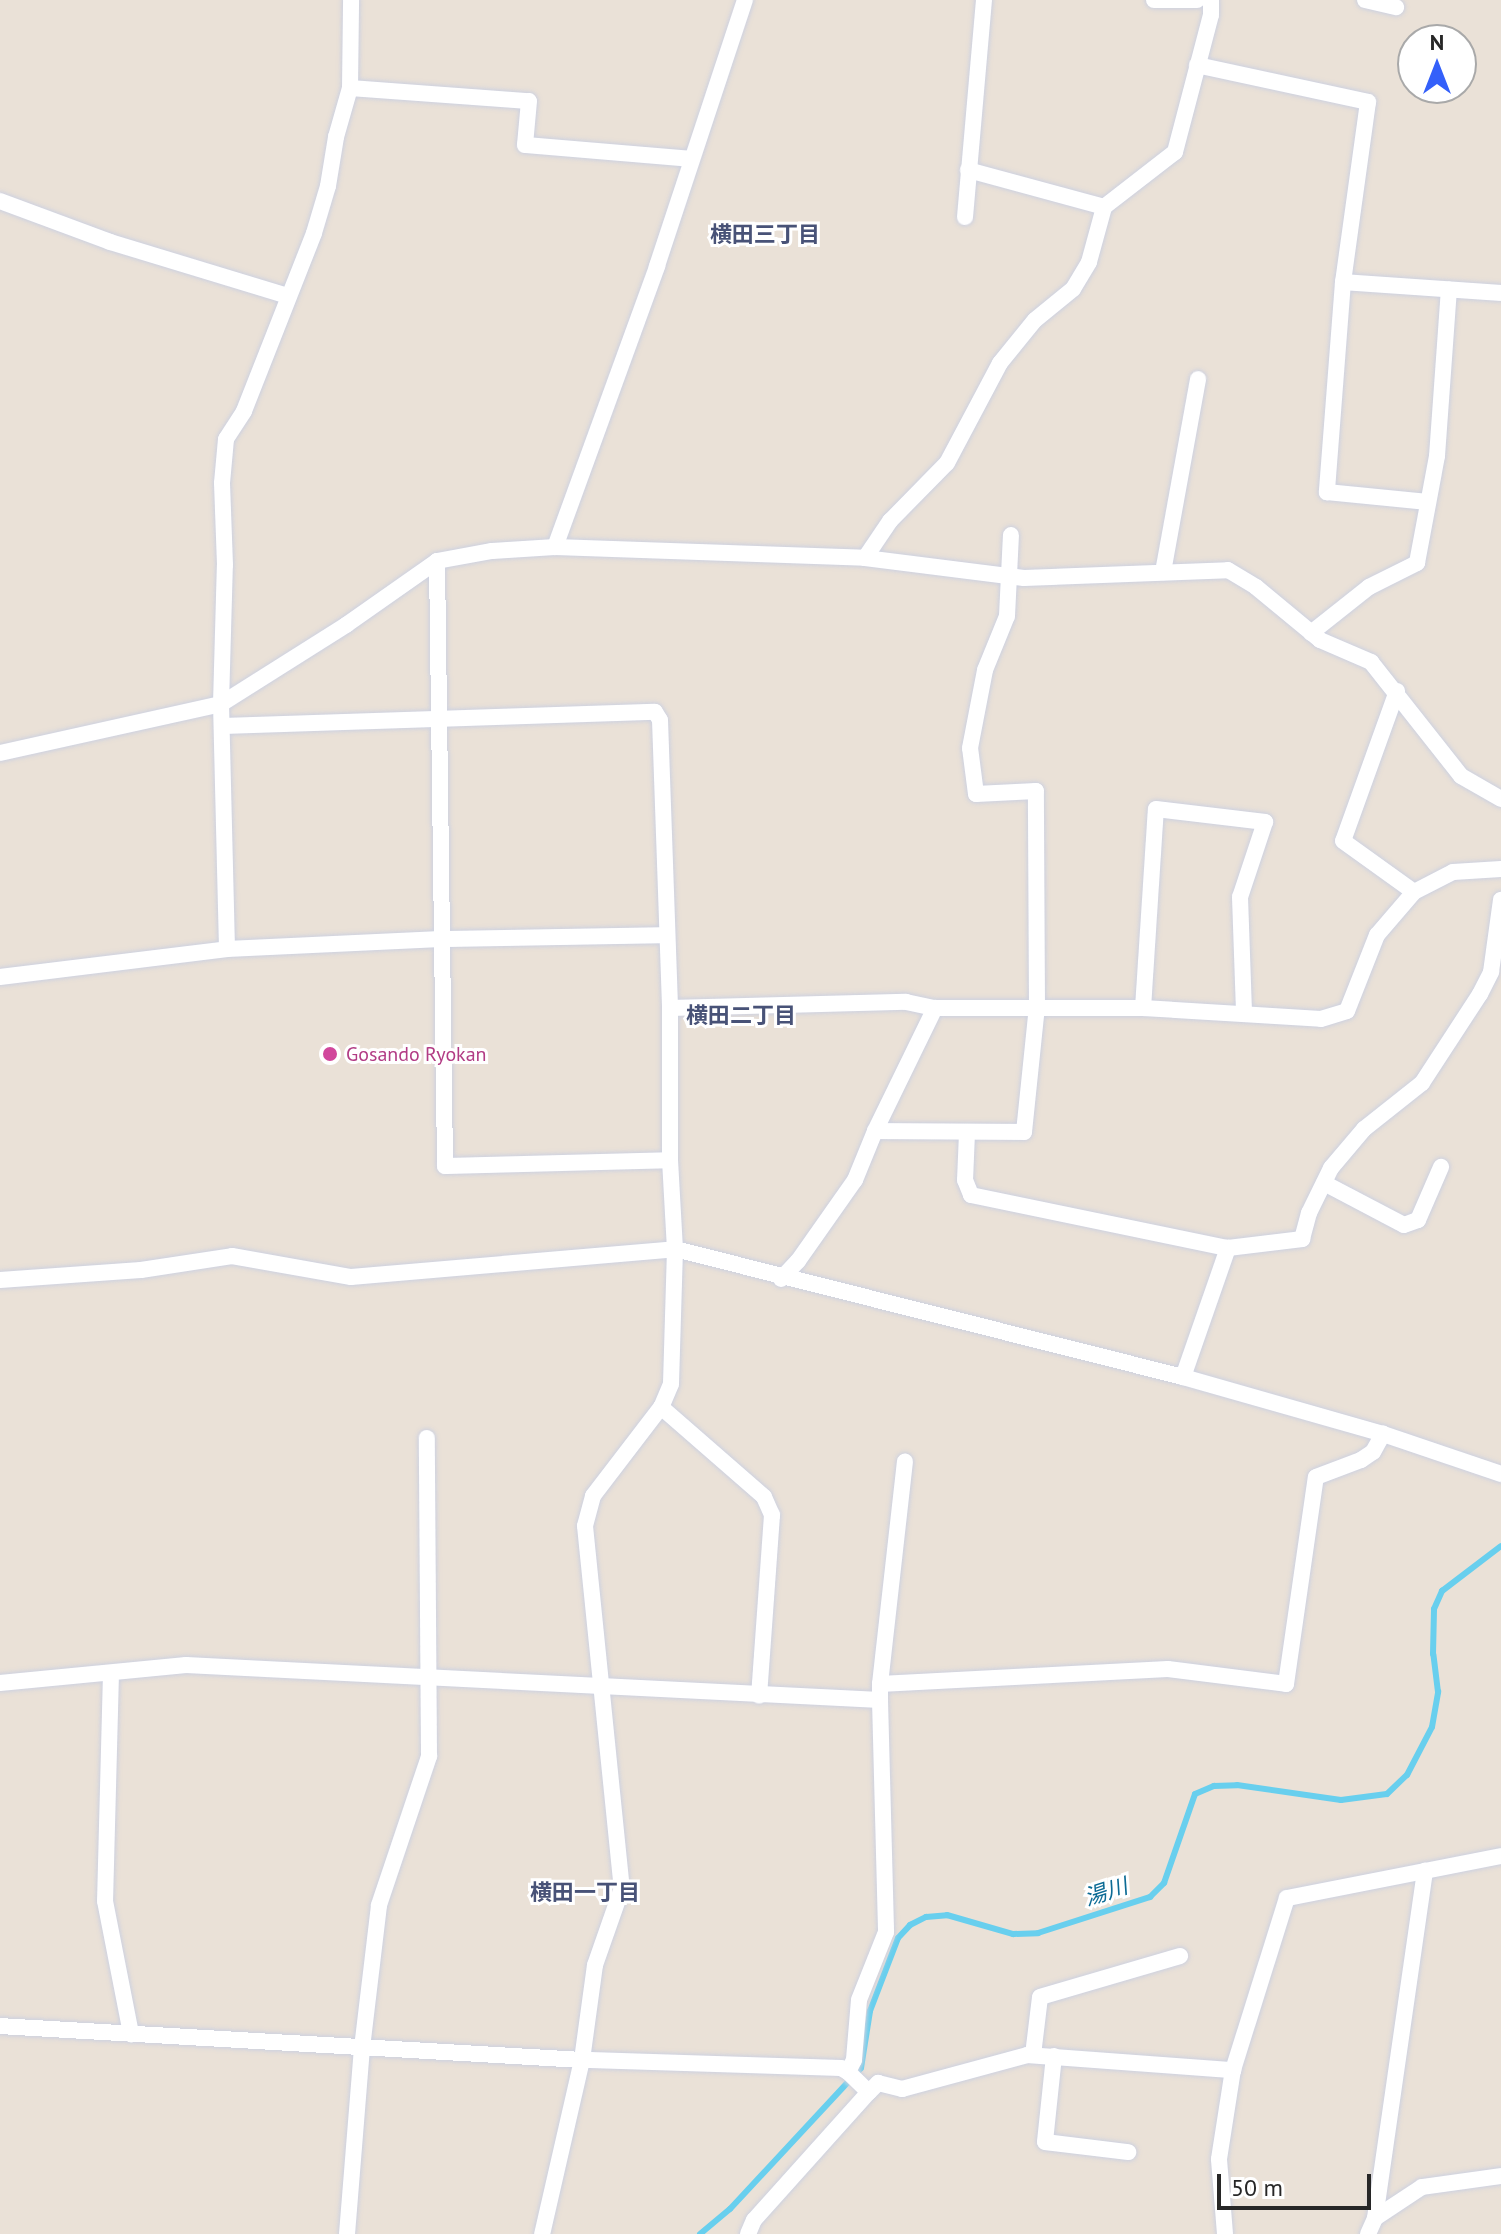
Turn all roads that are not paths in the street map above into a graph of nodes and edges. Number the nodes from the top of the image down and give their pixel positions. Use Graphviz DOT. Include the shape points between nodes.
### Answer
graph roads {
  1 [pos="351,0"];
  2 [pos="745,0"];
  3 [pos="984,0"];
  4 [pos="1154,0"];
  5 [pos="1197,0"];
  6 [pos="1211,0"];
  7 [pos="1365,0"];
  8 [pos="1396,7"];
  9 [pos="1197,65"];
  10 [pos="350,88"];
  11 [pos="690,159"];
  12 [pos="968,170"];
  13 [pos="0,201"];
  14 [pos="1104,207"];
  15 [pos="965,217"];
  16 [pos="1343,282"];
  17 [pos="1449,289"];
  18 [pos="1501,293"];
  19 [pos="288,296"];
  20 [pos="1198,379"];
  21 [pos="1428,502"];
  22 [pos="1011,535"];
  23 [pos="555,547"];
  24 [pos="865,558"];
  25 [pos="437,561"];
  26 [pos="1163,572"];
  27 [pos="1010,577"];
  28 [pos="1311,633"];
  29 [pos="1397,691"];
  30 [pos="221,704"];
  31 [pos="442,718"];
  32 [pos="223,726"];
  33 [pos="0,753"];
  34 [pos="1501,799"];
  35 [pos="1501,869"];
  36 [pos="1414,892"];
  37 [pos="1501,900"];
  38 [pos="667,935"];
  39 [pos="441,939"];
  40 [pos="227,949"];
  41 [pos="0,977"];
  42 [pos="1037,1007"];
  43 [pos="670,1008"];
  44 [pos="935,1008"];
  45 [pos="1143,1008"];
  46 [pos="1244,1013"];
  47 [pos="875,1131"];
  48 [pos="967,1133"];
  49 [pos="670,1160"];
  50 [pos="1441,1167"];
  51 [pos="1324,1183"];
  52 [pos="1228,1248"];
  53 [pos="675,1249"];
  54 [pos="781,1279"];
  55 [pos="0,1280"];
  56 [pos="1183,1377"];
  57 [pos="661,1407"];
  58 [pos="1383,1434"];
  59 [pos="427,1438"];
  60 [pos="905,1461"];
  61 [pos="1501,1474"];
  62 [pos="111,1673"];
  63 [pos="429,1677"];
  64 [pos="0,1683"];
  65 [pos="602,1686"];
  66 [pos="880,1692"];
  67 [pos="759,1696"];
  68 [pos="1501,1856"];
  69 [pos="1425,1871"];
  70 [pos="1180,1956"];
  71 [pos="0,2026"];
  72 [pos="131,2034"];
  73 [pos="362,2048"];
  74 [pos="1033,2055"];
  75 [pos="1054,2056"];
  76 [pos="582,2060"];
  77 [pos="1233,2070"];
  78 [pos="856,2081"];
  79 [pos="1128,2152"];
  80 [pos="1501,2176"];
  81 [pos="1375,2218"];
  82 [pos="347,2234"];
  83 [pos="542,2234"];
  84 [pos="748,2234"];
  85 [pos="1225,2234"];
  86 [pos="1368,2234"];
  1 -- 10 [label="street"];
  2 -- 11 [label="street"];
  3 -- 12 [label="street"];
  4 -- 5 [label="street"];
  6 -- 9 [label="street"];
  7 -- 8 [label="street"];
  9 -- 14 [label="street" via="1175,152"];
  9 -- 16 [label="street" via="1368,102"];
  10 -- 11 [label="street" via="529,101 525,145"];
  10 -- 19 [label="street" via="328,186"];
  11 -- 23 [label="street"];
  12 -- 14 [label="street"];
  12 -- 15 [label="street"];
  13 -- 19 [label="street" via="110,242"];
  14 -- 24 [label="street" via="1089,262 1073,289 1035,320 1000,363 947,463 890,521"];
  16 -- 17 [label="street"];
  16 -- 21 [label="street" via="1327,492"];
  17 -- 18 [label="street"];
  17 -- 21 [label="street" via="1437,456"];
  19 -- 30 [label="street" via="244,411 226,439"];
  20 -- 26 [label="street"];
  21 -- 28 [label="street" via="1417,563 1369,587"];
  22 -- 27 [label="street"];
  23 -- 24 [label="street"];
  23 -- 25 [label="street"];
  24 -- 27 [label="street"];
  25 -- 30 [label="street"];
  25 -- 31 [label="street"];
  26 -- 27 [label="street"];
  26 -- 28 [label="street" via="1228,570"];
  27 -- 42 [label="street" via="1007,616 985,670 970,748 976,794 1036,791"];
  28 -- 29 [label="street" via="1371,662"];
  29 -- 34 [label="street" via="1461,776"];
  29 -- 36 [label="street" via="1343,841"];
  30 -- 32 [label="street"];
  30 -- 33 [label="street"];
  31 -- 32 [label="street"];
  31 -- 38 [label="street" via="655,712 660,720"];
  31 -- 39 [label="street"];
  32 -- 40 [label="street"];
  35 -- 36 [label="street" via="1453,872"];
  36 -- 46 [label="street" via="1377,935 1347,1011 1321,1019"];
  37 -- 51 [label="street" via="1491,972 1480,994 1422,1083 1364,1129"];
  38 -- 39 [label="street"];
  38 -- 43 [label="street"];
  39 -- 40 [label="street"];
  39 -- 49 [label="street" via="445,1166"];
  40 -- 41 [label="street"];
  42 -- 44 [label="street"];
  42 -- 45 [label="street"];
  42 -- 48 [label="street" via="1024,1132"];
  43 -- 44 [label="street" via="906,1002"];
  43 -- 49 [label="street"];
  44 -- 47 [label="street"];
  45 -- 46 [label="street"];
  45 -- 46 [label="street" via="1156,809 1265,822 1240,897"];
  47 -- 48 [label="street"];
  47 -- 54 [label="street" via="855,1180"];
  48 -- 52 [label="street" via="965,1180 971,1195"];
  49 -- 53 [label="street"];
  50 -- 51 [label="street" via="1418,1220 1404,1225"];
  51 -- 52 [label="street" via="1302,1239"];
  52 -- 56 [label="street"];
  53 -- 54 [label="street"];
  53 -- 55 [label="street" via="351,1277 232,1256 141,1270"];
  53 -- 57 [label="street" via="671,1384"];
  54 -- 56 [label="street"];
  56 -- 58 [label="street"];
  57 -- 65 [label="street" via="593,1496 585,1526"];
  57 -- 67 [label="street" via="764,1497 772,1515"];
  58 -- 61 [label="street"];
  58 -- 66 [label="street" via="1361,1460 1316,1477 1286,1684 1168,1669"];
  59 -- 63 [label="street"];
  60 -- 66 [label="street"];
  62 -- 63 [label="street" via="186,1665"];
  62 -- 64 [label="street"];
  62 -- 72 [label="street" via="105,1901"];
  63 -- 65 [label="street"];
  63 -- 73 [label="street" via="429,1756 379,1905"];
  65 -- 67 [label="street"];
  65 -- 76 [label="street" via="622,1888 595,1965"];
  66 -- 67 [label="street"];
  66 -- 78 [label="street" via="886,1932 859,2000"];
  68 -- 69 [label="street"];
  69 -- 77 [label="street" via="1287,1898"];
  69 -- 81 [label="street"];
  70 -- 74 [label="street" via="1040,1997"];
  71 -- 72 [label="street"];
  72 -- 73 [label="street"];
  73 -- 76 [label="street"];
  73 -- 82 [label="street"];
  74 -- 75 [label="street"];
  74 -- 78 [label="street" via="902,2089"];
  75 -- 77 [label="street"];
  75 -- 79 [label="street" via="1045,2142"];
  76 -- 78 [label="street" via="841,2068"];
  76 -- 83 [label="street"];
  77 -- 85 [label="street" via="1219,2159"];
  78 -- 84 [label="street"];
  80 -- 81 [label="street" via="1422,2187"];
  81 -- 86 [label="street"];
}
